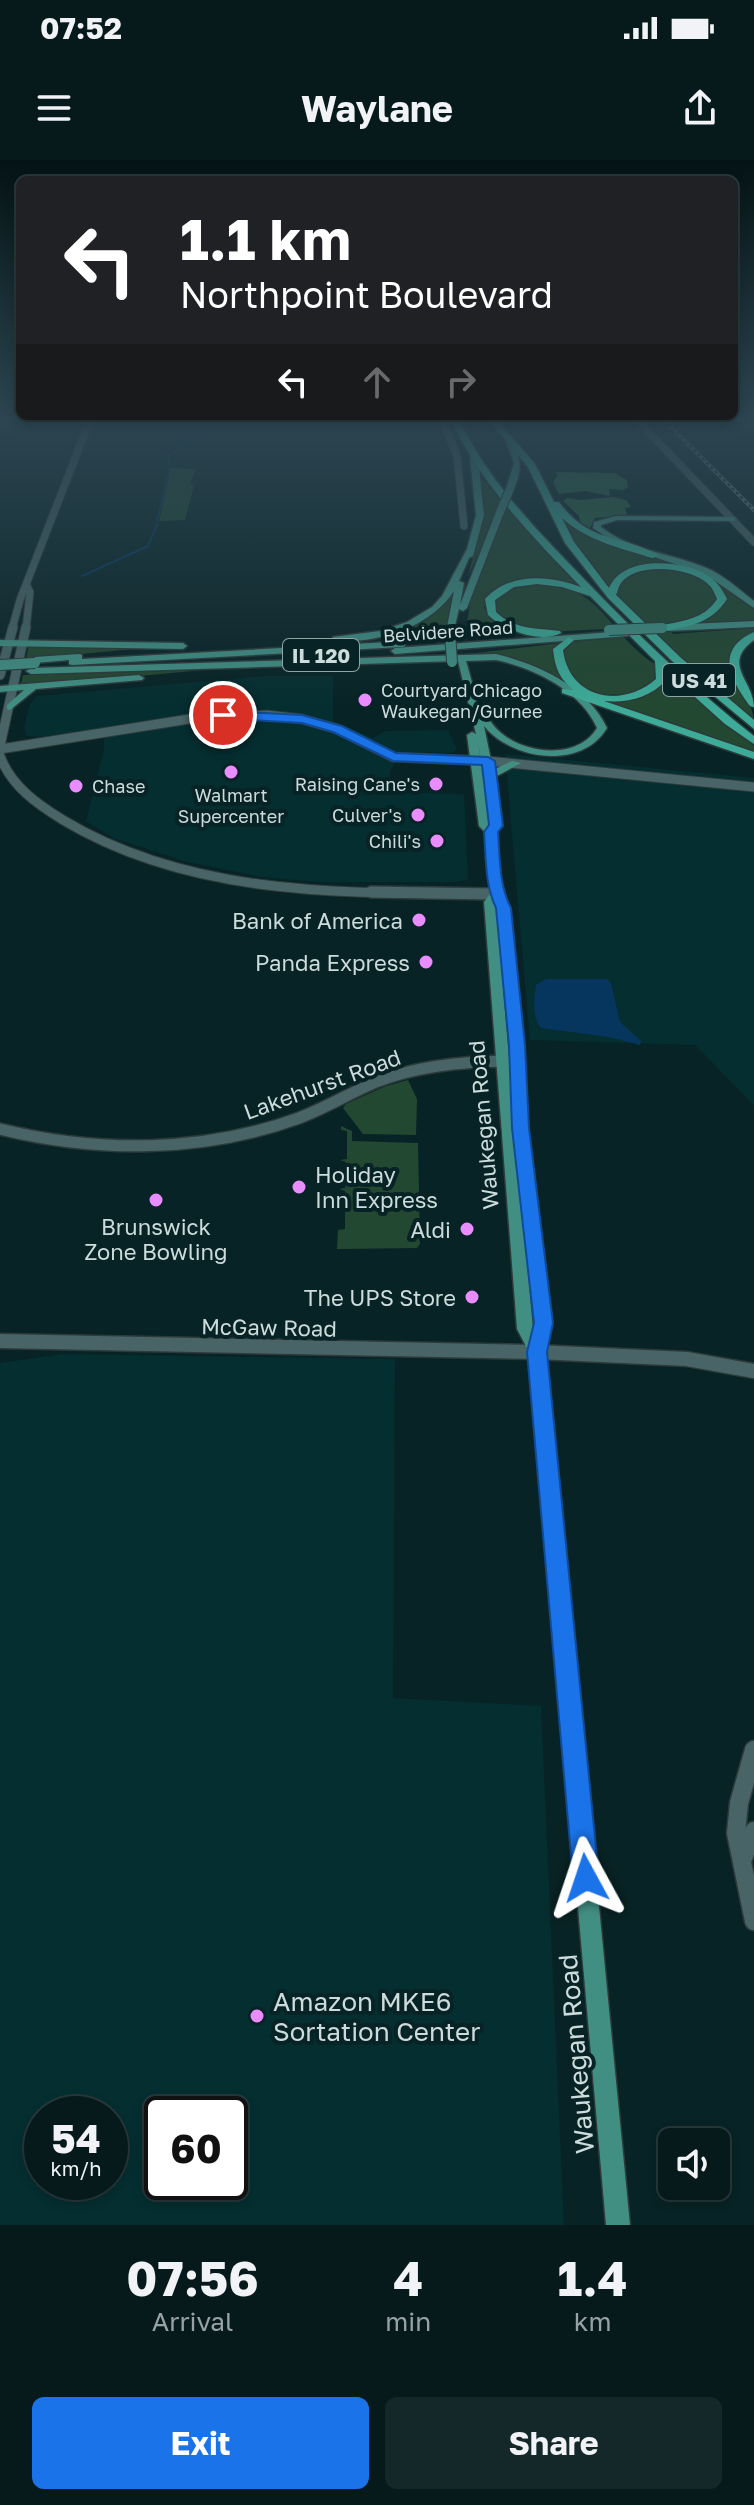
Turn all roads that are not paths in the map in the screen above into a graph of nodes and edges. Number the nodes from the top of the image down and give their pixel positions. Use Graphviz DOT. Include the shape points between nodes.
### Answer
graph roads {
  1 [pos="53,516"];
  2 [pos="463,516"];
  3 [pos="480,516"];
  4 [pos="498,516"];
  5 [pos="520,516"];
  6 [pos="557,516"];
  7 [pos="567,516"];
  8 [pos="729,516"];
  9 [pos="732,519"];
  10 [pos="464,526"];
  11 [pos="754,542"];
  12 [pos="471,549"];
  13 [pos="655,556"];
  14 [pos="26,585"];
  15 [pos="608,601"];
  16 [pos="754,605"];
  17 [pos="754,625"];
  18 [pos="11,627"];
  19 [pos="26,630"];
  20 [pos="664,630"];
  21 [pos="455,632"];
  22 [pos="556,633"];
  23 [pos="611,634"];
  24 [pos="754,635"];
  25 [pos="496,637"];
  26 [pos="569,640"];
  27 [pos="2,641"];
  28 [pos="25,641"];
  29 [pos="52,641"];
  30 [pos="277,642"];
  31 [pos="215,645"];
  32 [pos="457,661"];
  33 [pos="363,662"];
  34 [pos="660,662"];
  35 [pos="0,664"];
  36 [pos="33,666"];
  37 [pos="238,667"];
  38 [pos="0,674"];
  39 [pos="35,688"];
  40 [pos="0,689"];
  41 [pos="14,689"];
  42 [pos="566,691"];
  43 [pos="473,700"];
  44 [pos="754,704"];
  45 [pos="10,707"];
  46 [pos="754,726"];
  47 [pos="6,729"];
  48 [pos="754,741"];
  49 [pos="48,742"];
  50 [pos="0,748"];
  51 [pos="0,756"];
  52 [pos="754,756"];
  53 [pos="483,761"];
  54 [pos="516,763"];
  55 [pos="491,775"];
  56 [pos="754,787"];
  57 [pos="491,832"];
  58 [pos="496,894"];
  59 [pos="509,1061"];
  60 [pos="0,1129"];
  61 [pos="0,1341"];
  62 [pos="537,1352"];
  63 [pos="754,1371"];
  64 [pos="754,1750"];
  65 [pos="754,1831"];
  66 [pos="743,1858"];
  67 [pos="754,1921"];
  68 [pos="618,2225"];
  1 -- 14 [label="street"];
  2 -- 10 [label="street"];
  3 -- 12 [label="main road"];
  4 -- 21 [label="main road, bridge"];
  5 -- 15 [label="highway, US 41"];
  6 -- 15 [label="highway, US 41"];
  7 -- 13 [label="highway" via="607,540"];
  8 -- 9 [label="street"];
  9 -- 11 [label="street"];
  9 -- 13 [label="main road" via="616,518 597,524 602,533"];
  12 -- 21 [label="main road" via="459,587"];
  12 -- 30 [label="main road" via="444,600 417,620 363,636"];
  13 -- 16 [label="main road" via="707,572"];
  14 -- 18 [label="street"];
  14 -- 19 [label="street"];
  15 -- 20 [label="highway" via="617,578 646,568 700,574 719,588 717,610"];
  15 -- 22 [label="highway" via="550,582 508,586 490,599 491,613 506,625"];
  15 -- 34 [label="highway, US 41"];
  15 -- 46 [label="highway, US 41"];
  17 -- 20 [label="main road, Belvidere Road / IL 120"];
  18 -- 27 [label="main road"];
  19 -- 28 [label="street"];
  19 -- 29 [label="main road"];
  20 -- 23 [label="main road, Belvidere Road / IL 120, bridge"];
  20 -- 23 [label="main road, Belvidere Road / IL 120, bridge"];
  21 -- 32 [label="main road, bridge"];
  22 -- 23 [label="main road, Belvidere Road / IL 120"];
  22 -- 25 [label="main road, Belvidere Road / IL 120"];
  23 -- 26 [label="main road"];
  23 -- 36 [label="main road, Belvidere Road / IL 120" via="456,648"];
  24 -- 44 [label="highway" via="734,653 733,665"];
  25 -- 30 [label="main road"];
  25 -- 36 [label="main road, Belvidere Road / IL 120"];
  26 -- 33 [label="main road"];
  26 -- 34 [label="highway" via="558,649 561,675 572,686 598,696 648,692 661,680"];
  27 -- 28 [label="main road"];
  27 -- 38 [label="street"];
  28 -- 29 [label="main road"];
  28 -- 41 [label="street"];
  29 -- 31 [label="main road"];
  30 -- 31 [label="main road"];
  31 -- 36 [label="main road"];
  32 -- 43 [label="main road"];
  32 -- 53 [label="main road"];
  33 -- 37 [label="main road"];
  33 -- 42 [label="main road" via="508,659 534,668"];
  34 -- 48 [label="highway, US 41"];
  35 -- 36 [label="main road, Belvidere Road / IL 120, bridge"];
  36 -- 37 [label="main road"];
  36 -- 38 [label="main road"];
  37 -- 39 [label="main road"];
  39 -- 41 [label="main road"];
  39 -- 45 [label="main road"];
  40 -- 41 [label="main road"];
  41 -- 45 [label="street"];
  42 -- 43 [label="main road" via="594,711 602,728 590,743 563,752 524,749 503,739"];
  42 -- 52 [label="highway"];
  43 -- 53 [label="main road"];
  45 -- 47 [label="street"];
  47 -- 49 [label="street" via="18,740"];
  47 -- 50 [label="street"];
  49 -- 50 [label="street"];
  49 -- 53 [label="street" via="202,717 257,715 337,729 393,757"];
  51 -- 58 [label="street" via="23,792 58,818 147,859 311,891"];
  53 -- 54 [label="street"];
  53 -- 55 [label="main road, Waukegan Road"];
  53 -- 57 [label="main road, Waukegan Road" via="484,826"];
  54 -- 55 [label="main road"];
  54 -- 56 [label="street"];
  55 -- 57 [label="main road, Waukegan Road" via="496,826"];
  57 -- 58 [label="main road, Waukegan Road"];
  58 -- 59 [label="main road, Waukegan Road" via="503,902"];
  59 -- 60 [label="street, Lakehurst Road" via="410,1072 376,1082 299,1119 245,1134 131,1146 54,1141"];
  59 -- 62 [label="main road, Waukegan Road" via="544,1323"];
  61 -- 62 [label="street, McGaw Road"];
  62 -- 63 [label="street, McGaw Road" via="687,1359"];
  62 -- 68 [label="main road, Waukegan Road"];
  64 -- 66 [label="street" via="736,1824"];
  65 -- 66 [label="street"];
  66 -- 67 [label="street"];
}
